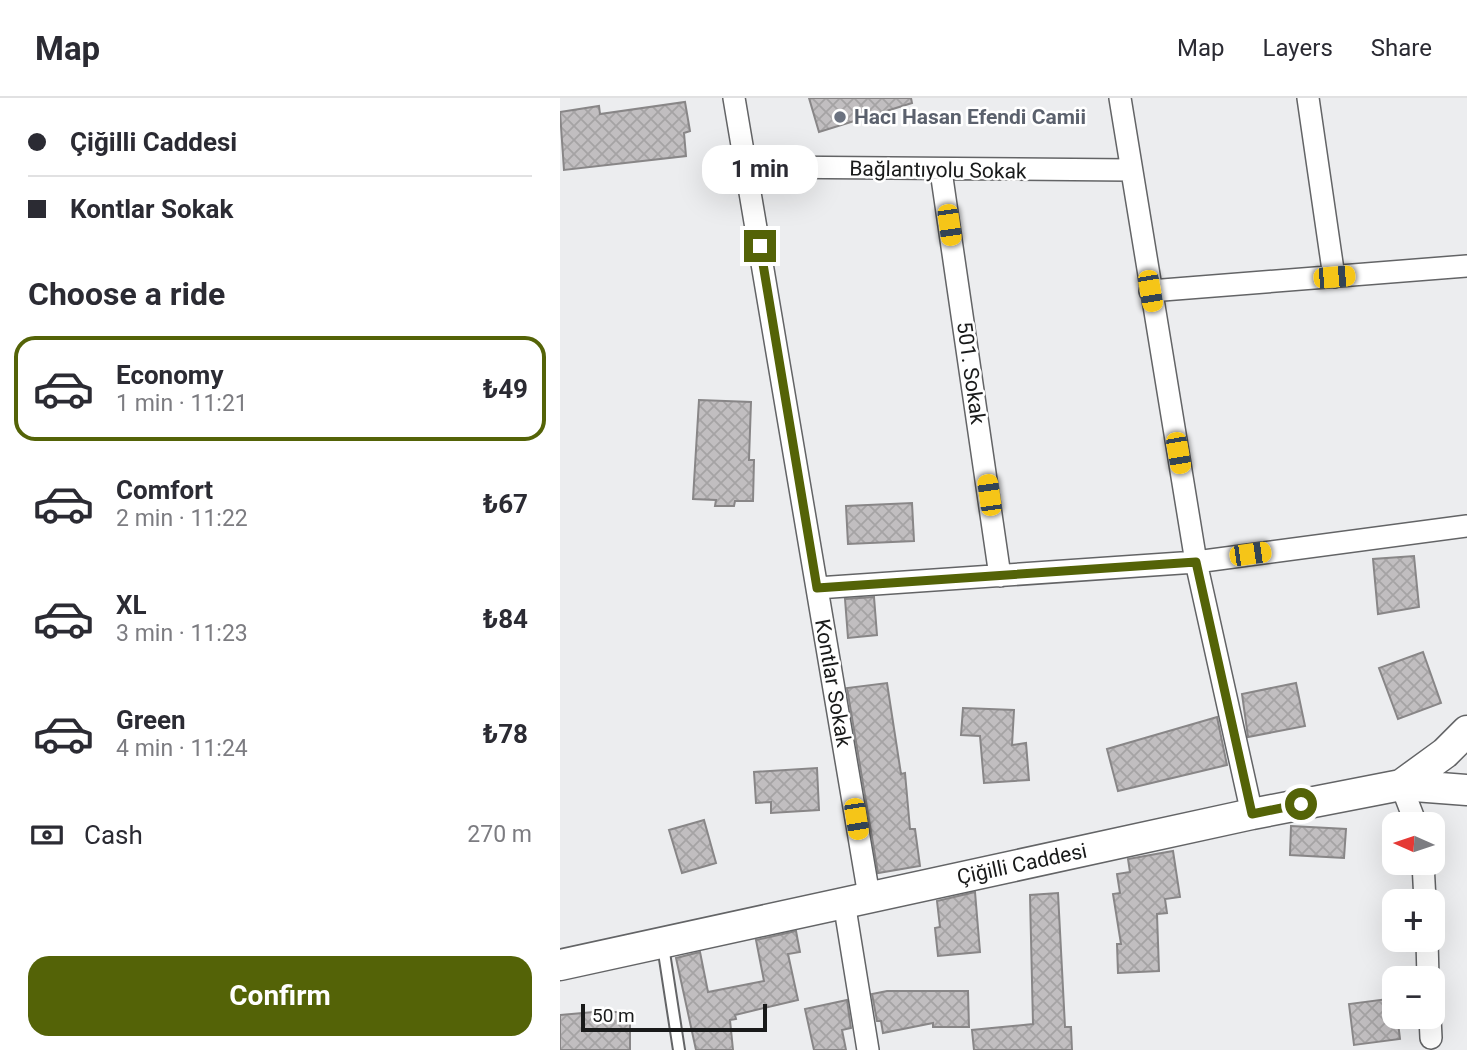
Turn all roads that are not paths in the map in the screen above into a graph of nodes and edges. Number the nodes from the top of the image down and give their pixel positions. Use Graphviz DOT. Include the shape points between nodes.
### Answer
graph roads {
  1 [pos="734,98"];
  2 [pos="1119,98"];
  3 [pos="1308,98"];
  4 [pos="747,167"];
  5 [pos="1130,170"];
  6 [pos="941,171"];
  7 [pos="1467,266"];
  8 [pos="1334,277"];
  9 [pos="1150,291"];
  10 [pos="1467,526"];
  11 [pos="1196,562"];
  12 [pos="1000,576"];
  13 [pos="817,588"];
  14 [pos="1467,731"];
  15 [pos="1401,785"];
  16 [pos="1467,790"];
  17 [pos="1411,812"];
  18 [pos="1252,814"];
  19 [pos="857,899"];
  20 [pos="662,943"];
  21 [pos="560,965"];
  22 [pos="1431,1029"];
  23 [pos="1431,1038"];
  24 [pos="679,1050"];
  25 [pos="868,1050"];
  1 -- 4 [label="street, Kontlar Sokak"];
  2 -- 5 [label="street"];
  3 -- 8 [label="street"];
  4 -- 6 [label="street, Bağlantıyolu Sokak"];
  4 -- 13 [label="street, Kontlar Sokak"];
  5 -- 6 [label="street, Bağlantıyolu Sokak"];
  5 -- 9 [label="street"];
  6 -- 12 [label="street, 501. Sokak"];
  7 -- 8 [label="street"];
  8 -- 9 [label="street"];
  9 -- 11 [label="street"];
  10 -- 11 [label="street"];
  11 -- 12 [label="street"];
  11 -- 18 [label="street"];
  12 -- 13 [label="street"];
  13 -- 19 [label="street, Kontlar Sokak"];
  14 -- 15 [label="main road, Çiğilli Caddesi"];
  15 -- 16 [label="main road"];
  15 -- 17 [label="street"];
  15 -- 18 [label="main road, Çiğilli Caddesi"];
  18 -- 19 [label="main road, Çiğilli Caddesi"];
  19 -- 20 [label="main road, Çiğilli Caddesi"];
  19 -- 25 [label="street, Kontlar Sokak"];
  20 -- 21 [label="main road, Çiğilli Caddesi"];
  20 -- 24 [label="lane"];
  22 -- 23 [label="street"];
}
